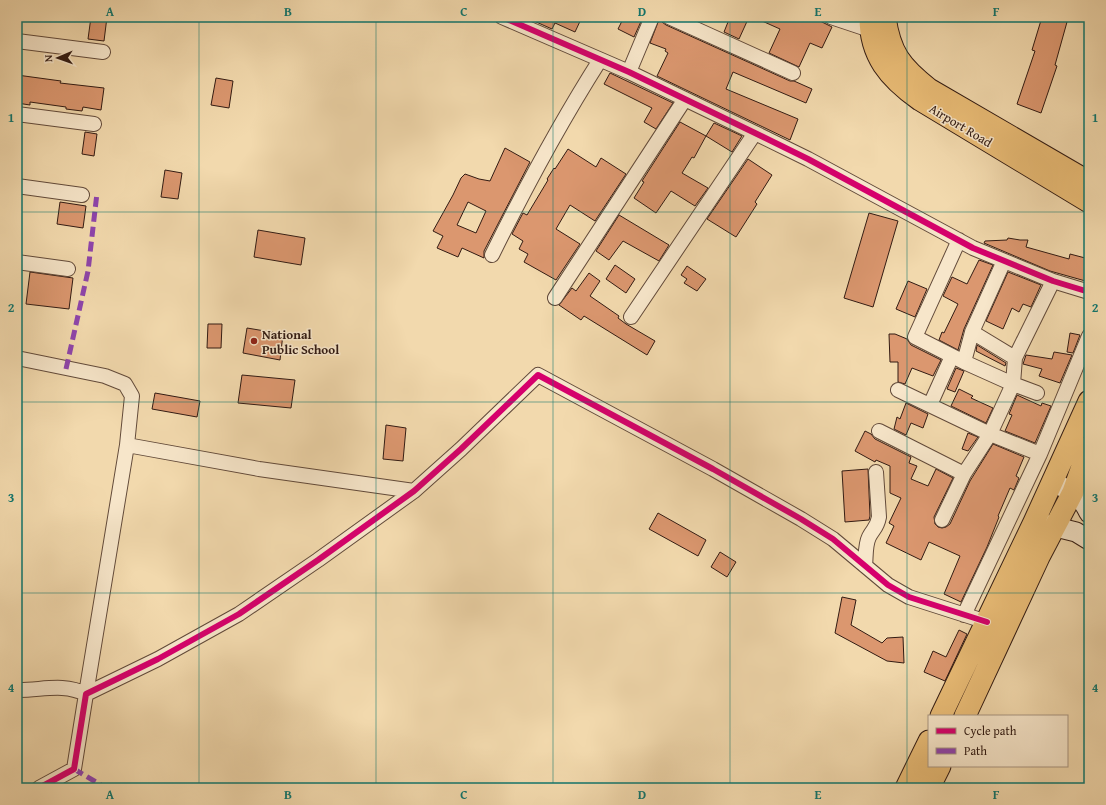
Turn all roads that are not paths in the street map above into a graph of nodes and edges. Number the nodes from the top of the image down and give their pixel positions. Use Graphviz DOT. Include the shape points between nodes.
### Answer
graph roads {
  1 [pos="502,17"];
  2 [pos="652,17"];
  3 [pos="669,17"];
  4 [pos="831,17"];
  5 [pos="875,21"];
  6 [pos="526,22"];
  7 [pos="17,41"];
  8 [pos="103,52"];
  9 [pos="600,60"];
  10 [pos="629,72"];
  11 [pos="793,72"];
  12 [pos="685,99"];
  13 [pos="17,114"];
  14 [pos="94,124"];
  15 [pos="755,133"];
  16 [pos="1089,182"];
  17 [pos="17,186"];
  18 [pos="82,195"];
  19 [pos="1089,202"];
  20 [pos="959,240"];
  21 [pos="492,255"];
  22 [pos="1004,261"];
  23 [pos="17,262"];
  24 [pos="68,269"];
  25 [pos="1053,281"];
  26 [pos="1089,292"];
  27 [pos="555,298"];
  28 [pos="631,317"];
  29 [pos="972,332"];
  30 [pos="1089,336"];
  31 [pos="17,358"];
  32 [pos="1015,358"];
  33 [pos="958,359"];
  34 [pos="1013,384"];
  35 [pos="898,390"];
  36 [pos="1037,393"];
  37 [pos="1089,401"];
  38 [pos="930,405"];
  39 [pos="879,431"];
  40 [pos="990,434"];
  41 [pos="127,445"];
  42 [pos="1089,446"];
  43 [pos="1040,454"];
  44 [pos="876,472"];
  45 [pos="964,474"];
  46 [pos="1052,482"];
  47 [pos="414,491"];
  48 [pos="1073,492"];
  49 [pos="1089,513"];
  50 [pos="942,520"];
  51 [pos="1034,522"];
  52 [pos="1055,526"];
  53 [pos="1089,540"];
  54 [pos="865,566"];
  55 [pos="964,615"];
  56 [pos="986,622"];
  57 [pos="19,690"];
  58 [pos="86,694"];
  59 [pos="941,715"];
  60 [pos="965,715"];
  61 [pos="928,743"];
  62 [pos="940,767"];
  63 [pos="39,788"];
  64 [pos="906,788"];
  65 [pos="929,788"];
  1 -- 6 [label="street"];
  2 -- 10 [label="street"];
  3 -- 11 [label="street"];
  4 -- 5 [label="street"];
  5 -- 16 [label="main road, Airport Road" via="887,34 897,57 911,75 929,89"];
  5 -- 19 [label="main road, Airport Road" via="874,48 889,74 905,89"];
  6 -- 9 [label="street"];
  7 -- 8 [label="street"];
  9 -- 10 [label="street"];
  9 -- 21 [label="street" via="568,110"];
  10 -- 12 [label="street"];
  12 -- 15 [label="street"];
  12 -- 27 [label="street"];
  13 -- 14 [label="street"];
  15 -- 20 [label="street"];
  15 -- 28 [label="street"];
  17 -- 18 [label="street"];
  20 -- 22 [label="street"];
  20 -- 33 [label="street" via="915,337"];
  22 -- 25 [label="street"];
  22 -- 29 [label="street"];
  23 -- 24 [label="street"];
  25 -- 26 [label="street"];
  25 -- 32 [label="street"];
  29 -- 32 [label="street"];
  29 -- 33 [label="street"];
  30 -- 43 [label="street"];
  31 -- 41 [label="street" via="105,376 125,384 132,396"];
  32 -- 34 [label="street"];
  33 -- 34 [label="street"];
  33 -- 38 [label="street"];
  34 -- 36 [label="street"];
  34 -- 40 [label="street"];
  35 -- 38 [label="street"];
  37 -- 46 [label="main road"];
  38 -- 40 [label="street"];
  39 -- 45 [label="street"];
  40 -- 43 [label="street"];
  40 -- 45 [label="street"];
  41 -- 47 [label="street" via="259,469"];
  41 -- 58 [label="street"];
  42 -- 48 [label="main road"];
  43 -- 55 [label="street"];
  44 -- 54 [label="street" via="879,517 867,544"];
  45 -- 50 [label="street"];
  46 -- 48 [label="main road"];
  46 -- 51 [label="main road"];
  47 -- 54 [label="street" via="538,375 801,519 833,539"];
  47 -- 58 [label="street" via="240,614 158,659"];
  48 -- 49 [label="main road" via="1083,501"];
  48 -- 52 [label="main road"];
  51 -- 52 [label="main road"];
  51 -- 56 [label="main road"];
  52 -- 53 [label="main road" via="1076,532"];
  52 -- 60 [label="main road"];
  54 -- 55 [label="street" via="888,585 909,597"];
  55 -- 56 [label="street"];
  56 -- 59 [label="main road"];
  57 -- 58 [label="street" via="62,687"];
  58 -- 63 [label="street" via="74,769"];
  61 -- 64 [label="main road"];
  62 -- 65 [label="main road"];
}
